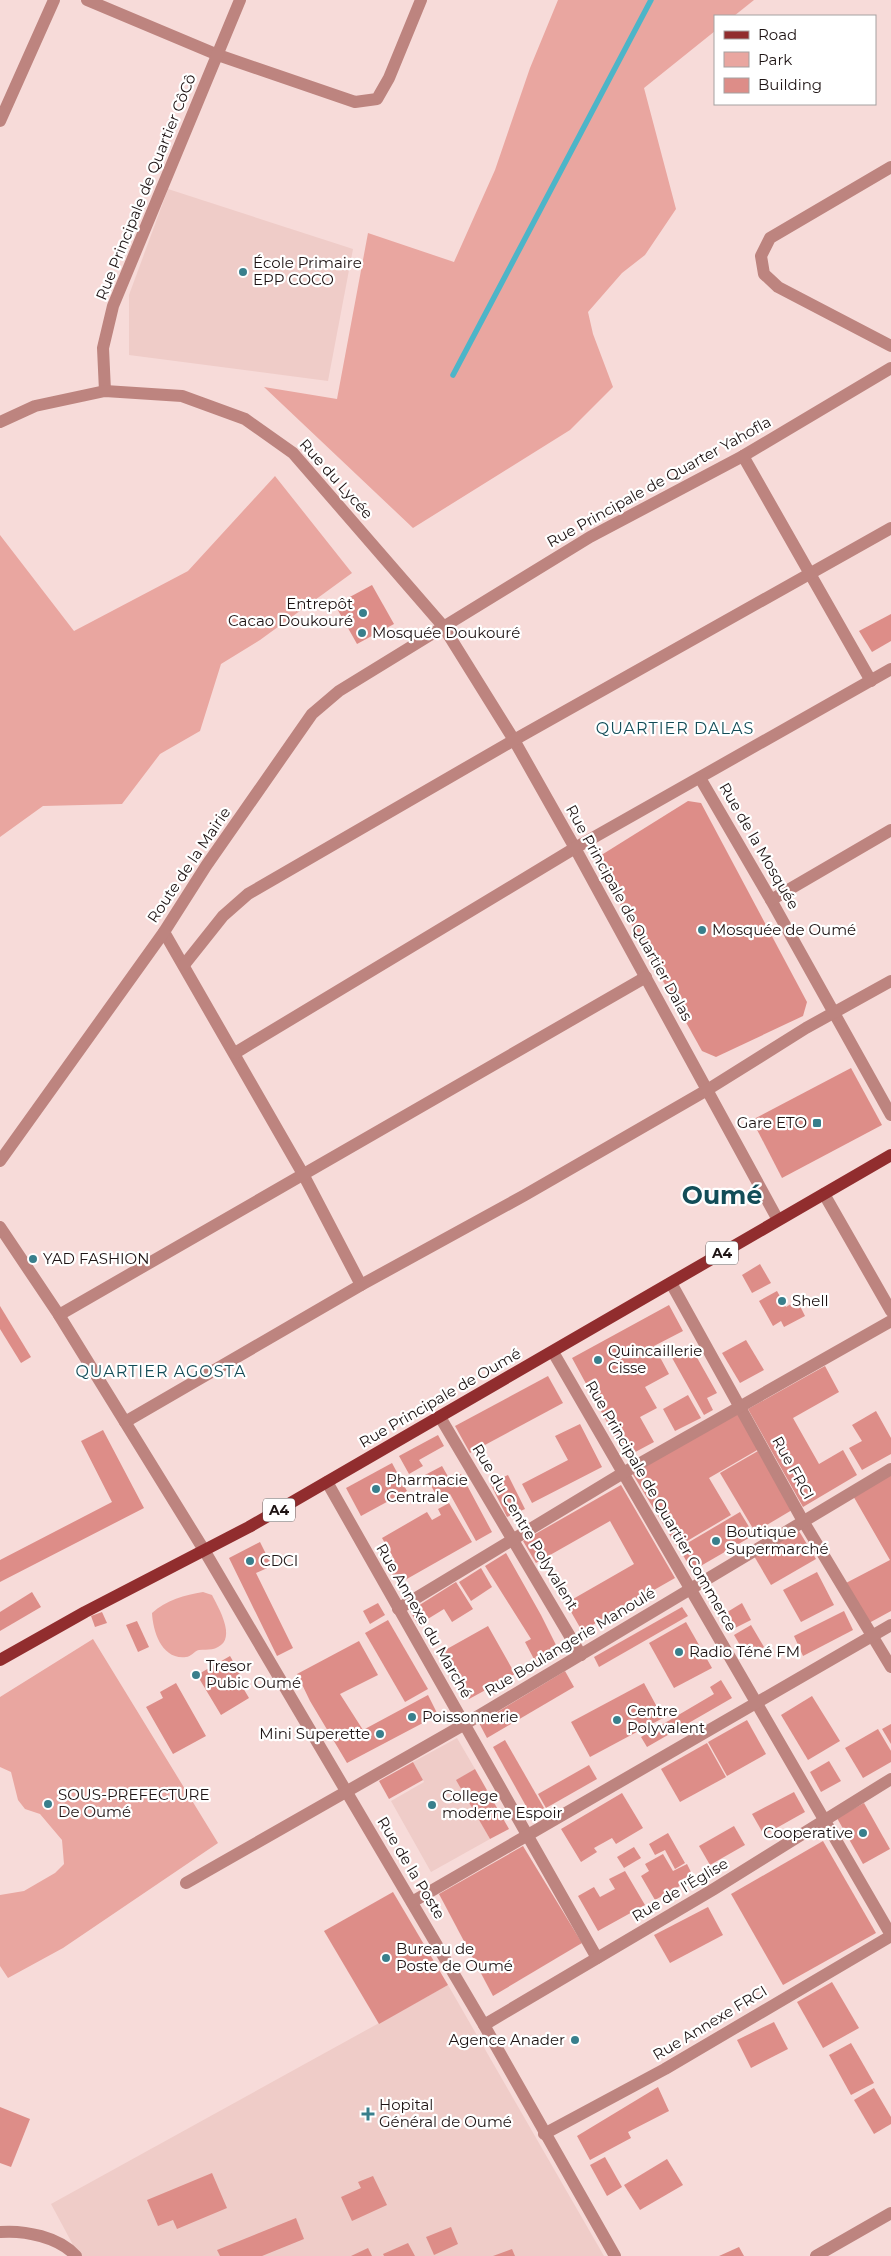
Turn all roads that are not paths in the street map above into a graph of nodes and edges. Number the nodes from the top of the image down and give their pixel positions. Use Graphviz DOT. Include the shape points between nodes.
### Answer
graph roads {
  1 [pos="54,0"];
  2 [pos="87,0"];
  3 [pos="240,0"];
  4 [pos="421,0"];
  5 [pos="218,55"];
  6 [pos="0,121"];
  7 [pos="891,167"];
  8 [pos="891,346"];
  9 [pos="891,368"];
  10 [pos="105,391"];
  11 [pos="0,422"];
  12 [pos="743,456"];
  13 [pos="891,528"];
  14 [pos="810,574"];
  15 [pos="443,626"];
  16 [pos="891,669"];
  17 [pos="871,680"];
  18 [pos="514,740"];
  19 [pos="700,778"];
  20 [pos="891,830"];
  21 [pos="575,848"];
  22 [pos="772,900"];
  23 [pos="164,932"];
  24 [pos="184,965"];
  25 [pos="646,977"];
  26 [pos="891,981"];
  27 [pos="835,1014"];
  28 [pos="235,1053"];
  29 [pos="707,1090"];
  30 [pos="891,1115"];
  31 [pos="891,1155"];
  32 [pos="0,1161"];
  33 [pos="303,1174"];
  34 [pos="824,1194"];
  35 [pos="778,1220"];
  36 [pos="0,1227"];
  37 [pos="671,1283"];
  38 [pos="361,1285"];
  39 [pos="891,1311"];
  40 [pos="59,1315"];
  41 [pos="891,1320"];
  42 [pos="553,1352"];
  43 [pos="739,1407"];
  44 [pos="440,1417"];
  45 [pos="125,1422"];
  46 [pos="891,1469"];
  47 [pos="623,1473"];
  48 [pos="327,1482"];
  49 [pos="804,1521"];
  50 [pos="514,1539"];
  51 [pos="204,1550"];
  52 [pos="690,1589"];
  53 [pos="398,1609"];
  54 [pos="891,1626"];
  55 [pos="873,1636"];
  56 [pos="580,1654"];
  57 [pos="0,1660"];
  58 [pos="891,1667"];
  59 [pos="756,1702"];
  60 [pos="465,1724"];
  61 [pos="891,1779"];
  62 [pos="346,1791"];
  63 [pos="824,1819"];
  64 [pos="528,1835"];
  65 [pos="186,1883"];
  66 [pos="412,1902"];
  67 [pos="891,1936"];
  68 [pos="597,1958"];
  69 [pos="484,2025"];
  70 [pos="544,2134"];
  71 [pos="891,2213"];
  72 [pos="0,2232"];
  73 [pos="76,2256"];
  74 [pos="615,2256"];
  75 [pos="816,2256"];
  1 -- 6 [label="street"];
  2 -- 5 [label="street"];
  3 -- 5 [label="street, Rue Principale de Quartier CôCô"];
  4 -- 5 [label="street" via="376,99 355,102"];
  5 -- 10 [label="street, Rue Principale de Quartier CôCô" via="113,306 103,348"];
  7 -- 8 [label="street" via="770,238 761,256 764,274 778,287"];
  9 -- 12 [label="street, Rue Principale de Quarter Yahofla"];
  10 -- 11 [label="street, Rue du Lycée" via="35,406"];
  10 -- 15 [label="street, Rue du Lycée" via="182,396 245,420 293,453"];
  12 -- 14 [label="street"];
  12 -- 15 [label="street, Rue Principale de Quarter Yahofla" via="590,537"];
  13 -- 14 [label="street"];
  14 -- 17 [label="street"];
  14 -- 18 [label="street"];
  15 -- 18 [label="street, Rue Principale de Quartier Dalas"];
  15 -- 23 [label="street, Route de la Mairie" via="339,691 312,714"];
  16 -- 17 [label="street"];
  17 -- 19 [label="street"];
  18 -- 21 [label="street, Rue Principale de Quartier Dalas"];
  18 -- 24 [label="street" via="248,894 223,916"];
  19 -- 21 [label="street"];
  19 -- 22 [label="street, Rue de la Mosquée"];
  20 -- 22 [label="street"];
  21 -- 25 [label="street, Rue Principale de Quartier Dalas"];
  21 -- 28 [label="street"];
  22 -- 27 [label="street, Rue de la Mosquée"];
  23 -- 24 [label="street"];
  23 -- 32 [label="street, Route de la Mairie"];
  24 -- 28 [label="street"];
  25 -- 29 [label="street, Rue Principale de Quartier Dalas"];
  25 -- 33 [label="street"];
  26 -- 27 [label="street"];
  27 -- 29 [label="street" via="806,1028"];
  27 -- 30 [label="street, Rue de la Mosquée"];
  28 -- 33 [label="street"];
  29 -- 35 [label="street, Rue Principale de Quartier Dalas"];
  29 -- 38 [label="street"];
  31 -- 34 [label="main road, Rue Principale de Oumé / A4"];
  33 -- 38 [label="street"];
  33 -- 40 [label="street"];
  34 -- 35 [label="main road, Rue Principale de Oumé / A4"];
  34 -- 39 [label="street"];
  35 -- 37 [label="main road, Rue Principale de Oumé / A4"];
  36 -- 40 [label="street, Rue de la Poste"];
  37 -- 42 [label="main road, Rue Principale de Oumé / A4"];
  37 -- 43 [label="street, Rue FRCI"];
  38 -- 45 [label="street"];
  40 -- 45 [label="street, Rue de la Poste"];
  41 -- 43 [label="street"];
  42 -- 44 [label="main road, Rue Principale de Oumé / A4"];
  42 -- 47 [label="street, Rue Principale de Quartier Commerce"];
  43 -- 47 [label="street"];
  43 -- 49 [label="street, Rue FRCI"];
  44 -- 48 [label="main road, Rue Principale de Oumé / A4"];
  44 -- 50 [label="street, Rue du Centre Polyvalent"];
  45 -- 51 [label="street, Rue de la Poste"];
  46 -- 49 [label="street, Rue Boulangerie Manoulé"];
  47 -- 50 [label="street"];
  47 -- 52 [label="street, Rue Principale de Quartier Commerce"];
  48 -- 51 [label="main road, Rue Principale de Oumé / A4"];
  48 -- 53 [label="street, Rue Annexe du Marché"];
  49 -- 52 [label="street, Rue Boulangerie Manoulé"];
  49 -- 55 [label="street, Rue FRCI"];
  50 -- 53 [label="street"];
  50 -- 56 [label="street, Rue du Centre Polyvalent"];
  51 -- 57 [label="main road, Rue Principale de Oumé / A4"];
  51 -- 62 [label="street, Rue de la Poste"];
  52 -- 56 [label="street, Rue Boulangerie Manoulé"];
  52 -- 59 [label="street, Rue Principale de Quartier Commerce"];
  53 -- 60 [label="street, Rue Annexe du Marché"];
  54 -- 55 [label="street"];
  55 -- 58 [label="street, Rue FRCI"];
  55 -- 59 [label="street"];
  56 -- 60 [label="street, Rue Boulangerie Manoulé"];
  59 -- 63 [label="street, Rue Principale de Quartier Commerce"];
  59 -- 64 [label="street"];
  60 -- 62 [label="street, Rue Boulangerie Manoulé"];
  60 -- 64 [label="street, Rue Annexe du Marché"];
  61 -- 63 [label="street, Rue de l'Église"];
  62 -- 65 [label="street, Rue Boulangerie Manoulé"];
  62 -- 66 [label="street, Rue de la Poste"];
  63 -- 67 [label="street, Rue Principale de Quartier Commerce"];
  63 -- 68 [label="street, Rue de l'Église" via="714,1890"];
  64 -- 66 [label="street"];
  64 -- 68 [label="street, Rue Annexe du Marché"];
  66 -- 69 [label="street, Rue de la Poste"];
  67 -- 70 [label="street, Rue Annexe FRCI" via="665,2070"];
  68 -- 69 [label="street, Rue de l'Église"];
  69 -- 70 [label="street, Rue de la Poste"];
  70 -- 74 [label="street, Rue de la Poste"];
  71 -- 75 [label="street"];
  72 -- 73 [label="street" via="53,2241 67,2247"];
}
